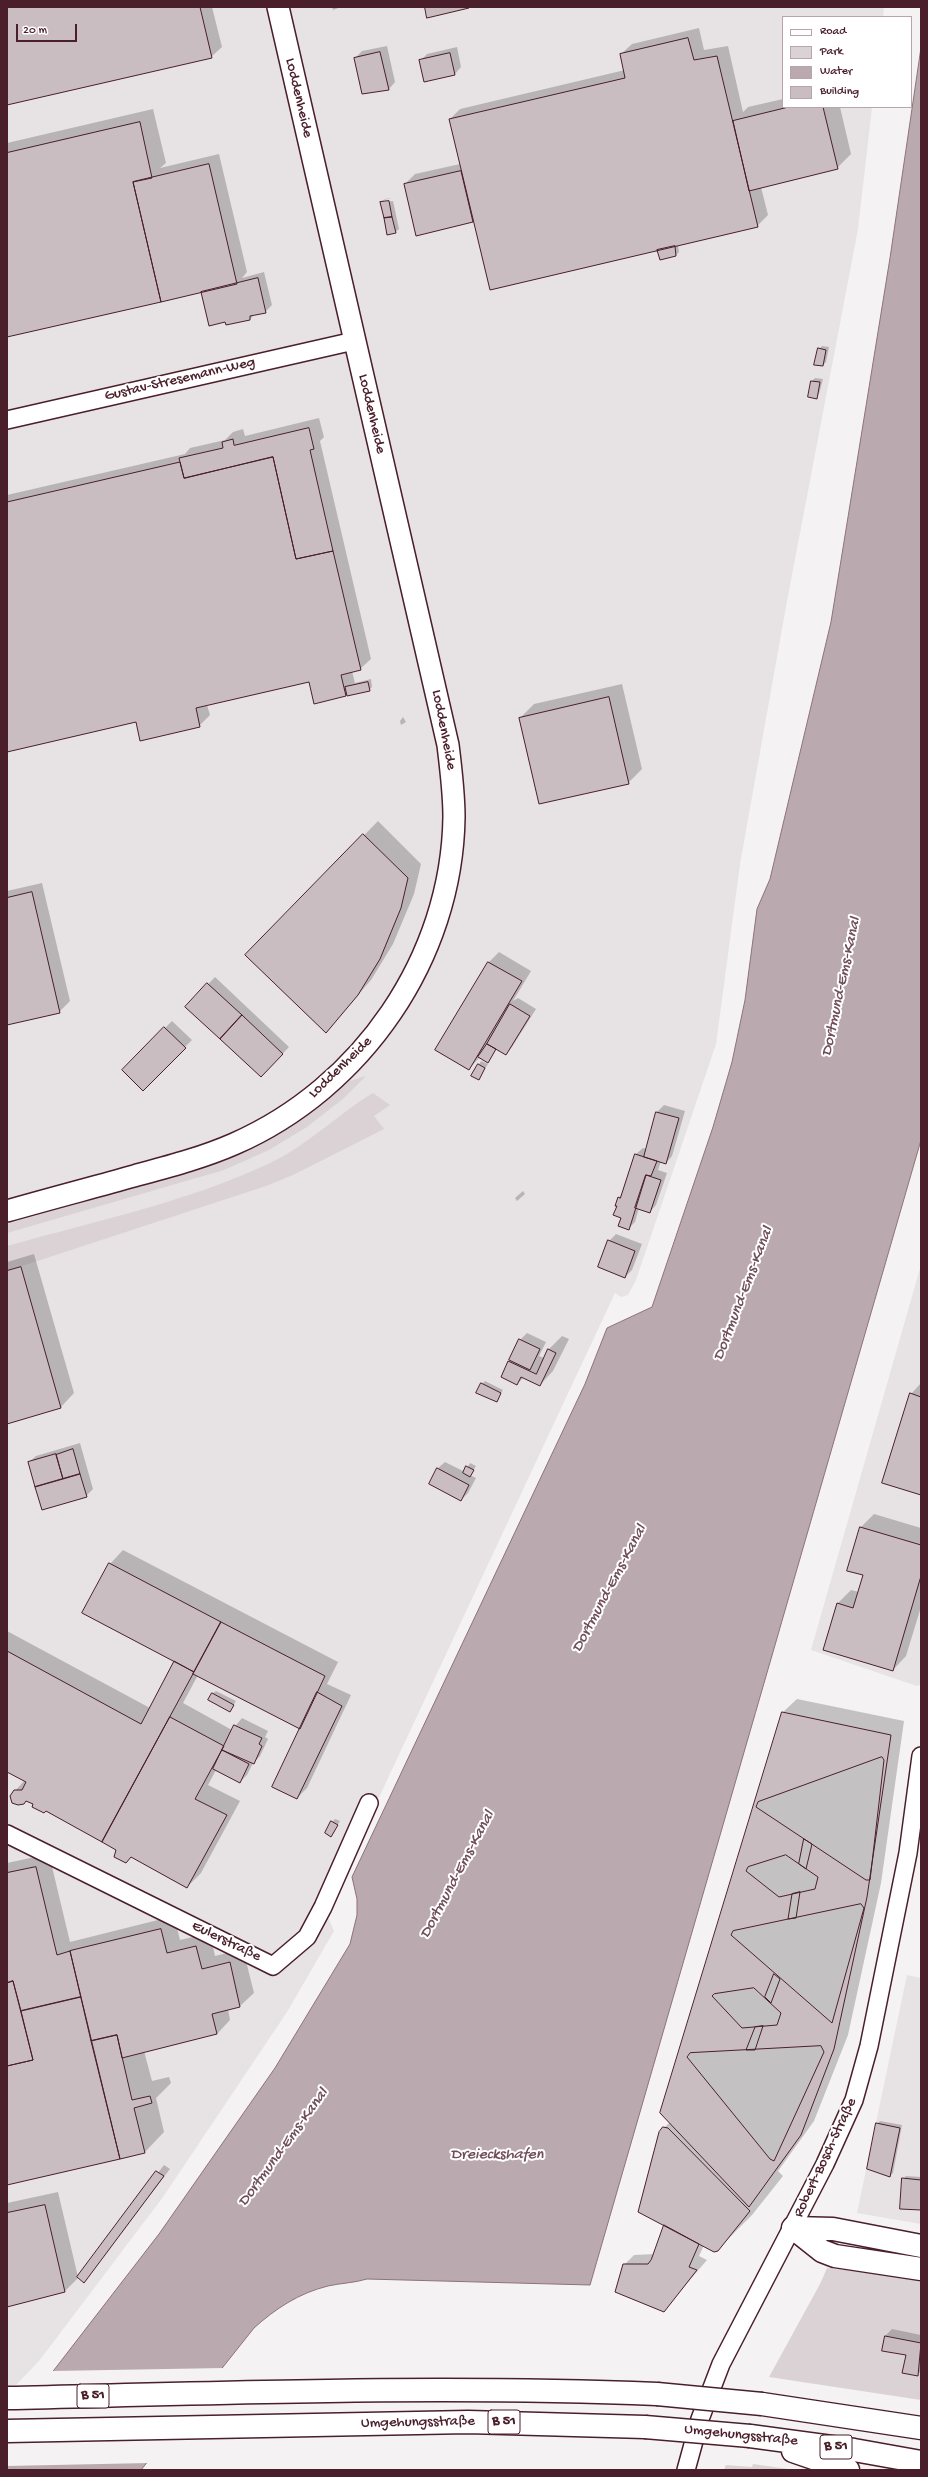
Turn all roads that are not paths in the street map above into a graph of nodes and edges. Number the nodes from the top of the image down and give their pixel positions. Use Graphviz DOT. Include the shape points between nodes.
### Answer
graph roads {
  1 [pos="278,7"];
  2 [pos="354,341"];
  3 [pos="7,420"];
  4 [pos="7,1211"];
  5 [pos="921,1756"];
  6 [pos="369,1803"];
  7 [pos="7,1834"];
  8 [pos="793,2228"];
  9 [pos="921,2246"];
  10 [pos="921,2269"];
  11 [pos="7,2398"];
  12 [pos="915,2425"];
  13 [pos="7,2431"];
  14 [pos="750,2436"];
  15 [pos="921,2462"];
  16 [pos="686,2470"];
  17 [pos="848,2470"];
  1 -- 2 [label="street, Loddenheide"];
  2 -- 3 [label="street, Gustav-Stresemann-Weg"];
  2 -- 4 [label="street, Loddenheide" via="440,704 453,786 453,826 446,887 437,920 420,961 397,1005 367,1047 332,1082 289,1115 233,1145 199,1157"];
  5 -- 8 [label="street, Robert-Bosch-Straße" via="908,1853 869,2046 854,2100 841,2132"];
  6 -- 7 [label="street, Eulerstraße" via="307,1937 273,1966"];
  8 -- 9 [label="highway" via="834,2229"];
  8 -- 10 [label="highway" via="822,2251"];
  8 -- 16 [label="street, Robert-Bosch-Straße" via="721,2364 700,2419"];
  11 -- 12 [label="highway, B 51, bridge" via="515,2389 657,2394 762,2404"];
  13 -- 14 [label="highway, Umgehungsstraße / B 51, bridge" via="468,2422 645,2427"];
  14 -- 15 [label="highway, Umgehungsstraße / B 51"];
  14 -- 17 [label="highway"];
}
